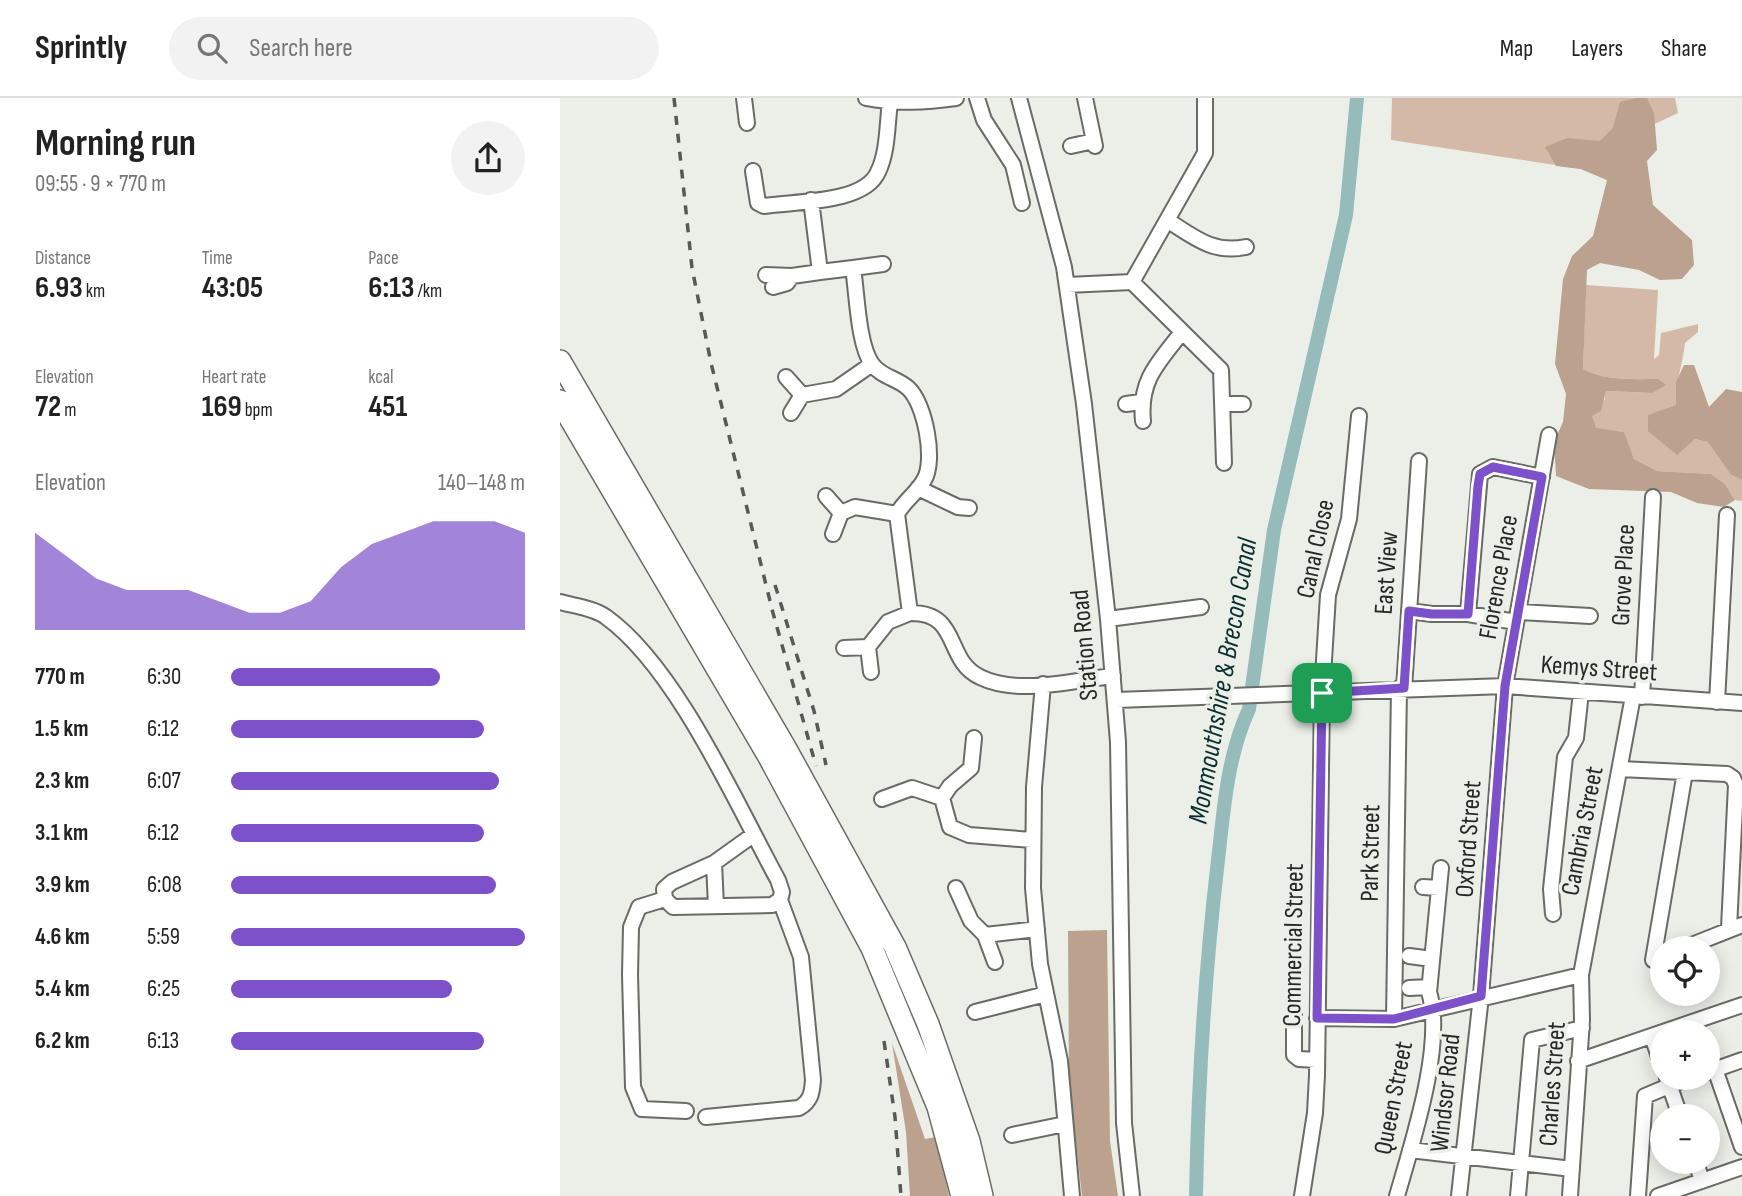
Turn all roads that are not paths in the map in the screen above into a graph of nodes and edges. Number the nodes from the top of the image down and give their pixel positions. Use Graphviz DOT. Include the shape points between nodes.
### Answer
graph roads {
  1 [pos="744,98"];
  2 [pos="866,98"];
  3 [pos="956,98"];
  4 [pos="977,98"];
  5 [pos="1019,98"];
  6 [pos="1085,98"];
  7 [pos="1205,98"];
  8 [pos="927,100"];
  9 [pos="890,102"];
  10 [pos="747,123"];
  11 [pos="1070,146"];
  12 [pos="753,171"];
  13 [pos="811,200"];
  14 [pos="1022,203"];
  15 [pos="1167,220"];
  16 [pos="1246,247"];
  17 [pos="883,264"];
  18 [pos="853,268"];
  19 [pos="820,272"];
  20 [pos="769,281"];
  21 [pos="1132,282"];
  22 [pos="1067,285"];
  23 [pos="1182,332"];
  24 [pos="560,361"];
  25 [pos="872,364"];
  26 [pos="786,377"];
  27 [pos="803,395"];
  28 [pos="560,401"];
  29 [pos="1222,404"];
  30 [pos="1243,404"];
  31 [pos="791,413"];
  32 [pos="1359,416"];
  33 [pos="1143,421"];
  34 [pos="1549,435"];
  35 [pos="1419,461"];
  36 [pos="1224,463"];
  37 [pos="1542,477"];
  38 [pos="918,488"];
  39 [pos="826,496"];
  40 [pos="1653,498"];
  41 [pos="970,508"];
  42 [pos="841,513"];
  43 [pos="897,514"];
  44 [pos="1727,514"];
  45 [pos="834,534"];
  46 [pos="560,601"];
  47 [pos="1201,607"];
  48 [pos="1409,611"];
  49 [pos="910,613"];
  50 [pos="1468,614"];
  51 [pos="1590,616"];
  52 [pos="1517,617"];
  53 [pos="1108,619"];
  54 [pos="868,647"];
  55 [pos="844,648"];
  56 [pos="872,673"];
  57 [pos="1113,676"];
  58 [pos="1043,684"];
  59 [pos="1505,686"];
  60 [pos="1401,688"];
  61 [pos="1581,692"];
  62 [pos="1322,693"];
  63 [pos="1638,696"];
  64 [pos="1116,700"];
  65 [pos="1717,702"];
  66 [pos="1742,703"];
  67 [pos="974,738"];
  68 [pos="1620,769"];
  69 [pos="1685,772"];
  70 [pos="1738,778"];
  71 [pos="942,798"];
  72 [pos="882,799"];
  73 [pos="753,835"];
  74 [pos="1032,840"];
  75 [pos="713,863"];
  76 [pos="1441,868"];
  77 [pos="1423,887"];
  78 [pos="956,888"];
  79 [pos="1439,888"];
  80 [pos="665,899"];
  81 [pos="780,900"];
  82 [pos="716,906"];
  83 [pos="1553,914"];
  84 [pos="1736,927"];
  85 [pos="1037,929"];
  86 [pos="985,935"];
  87 [pos="1657,936"];
  88 [pos="1718,936"];
  89 [pos="1409,956"];
  90 [pos="1432,959"];
  91 [pos="995,962"];
  92 [pos="1581,975"];
  93 [pos="1429,986"];
  94 [pos="1409,988"];
  95 [pos="1046,994"];
  96 [pos="1481,996"];
  97 [pos="1294,1001"];
  98 [pos="1742,1005"];
  99 [pos="1434,1009"];
  100 [pos="975,1012"];
  101 [pos="1317,1018"];
  102 [pos="1394,1019"];
  103 [pos="1698,1020"];
  104 [pos="1581,1028"];
  105 [pos="1650,1037"];
  106 [pos="1317,1060"];
  107 [pos="1742,1060"];
  108 [pos="1578,1061"];
  109 [pos="1720,1067"];
  110 [pos="1654,1090"];
  111 [pos="1720,1090"];
  112 [pos="686,1111"];
  113 [pos="706,1117"];
  114 [pos="1065,1124"];
  115 [pos="1012,1136"];
  116 [pos="1742,1147"];
  117 [pos="1410,1150"];
  118 [pos="1464,1157"];
  119 [pos="1520,1163"];
  120 [pos="1742,1167"];
  121 [pos="1572,1168"];
  122 [pos="1700,1174"];
  123 [pos="1702,1181"];
  124 [pos="962,1196"];
  125 [pos="982,1196"];
  126 [pos="1072,1196"];
  127 [pos="1132,1196"];
  128 [pos="1302,1196"];
  129 [pos="1397,1196"];
  130 [pos="1459,1196"];
  131 [pos="1518,1196"];
  132 [pos="1570,1196"];
  133 [pos="1638,1196"];
  134 [pos="1658,1196"];
  1 -- 10 [label="street"];
  2 -- 9 [label="street"];
  3 -- 8 [label="street"];
  4 -- 14 [label="street" via="984,120 1013,165"];
  5 -- 22 [label="street, Station Road"];
  6 -- 11 [label="street" via="1095,143"];
  7 -- 15 [label="street" via="1205,153"];
  8 -- 9 [label="street"];
  9 -- 13 [label="street" via="882,160 870,185 856,193"];
  12 -- 13 [label="street" via="759,205"];
  13 -- 19 [label="street"];
  15 -- 16 [label="street" via="1226,258"];
  15 -- 21 [label="street"];
  17 -- 18 [label="street"];
  18 -- 19 [label="street"];
  18 -- 25 [label="street"];
  19 -- 20 [label="street"];
  21 -- 22 [label="street"];
  21 -- 23 [label="street"];
  22 -- 53 [label="street, Station Road"];
  23 -- 29 [label="street" via="1222,370"];
  23 -- 33 [label="street" via="1134,403"];
  24 -- 125 [label="highway" via="895,947 928,1024"];
  25 -- 27 [label="street" via="836,389"];
  25 -- 38 [label="street" via="917,399 929,457 928,471"];
  26 -- 27 [label="street"];
  27 -- 31 [label="street"];
  28 -- 124 [label="highway" via="769,757 872,948 938,1107"];
  29 -- 30 [label="street"];
  29 -- 36 [label="street"];
  32 -- 62 [label="street, Canal Close" via="1349,519 1328,595"];
  34 -- 37 [label="street, Florence Place"];
  35 -- 48 [label="street, East View"];
  37 -- 50 [label="street" via="1493,467 1480,474"];
  37 -- 52 [label="street, Florence Place"];
  38 -- 41 [label="street"];
  38 -- 43 [label="street"];
  39 -- 42 [label="street"];
  40 -- 63 [label="street, Grove Place"];
  42 -- 43 [label="street" via="855,507"];
  42 -- 45 [label="street"];
  43 -- 49 [label="street"];
  44 -- 65 [label="street"];
  46 -- 73 [label="street" via="604,615 646,656 684,708"];
  47 -- 53 [label="street"];
  48 -- 50 [label="street"];
  48 -- 60 [label="street, East View"];
  49 -- 54 [label="street" via="888,622"];
  49 -- 58 [label="street" via="936,618 951,636 958,656 978,677 1015,686"];
  50 -- 52 [label="street"];
  51 -- 52 [label="street"];
  52 -- 59 [label="street, Florence Place"];
  53 -- 57 [label="street, Station Road"];
  54 -- 55 [label="street"];
  54 -- 56 [label="street"];
  57 -- 58 [label="street"];
  57 -- 64 [label="street, Station Road"];
  58 -- 74 [label="street"];
  59 -- 60 [label="street, Kemys Street"];
  59 -- 61 [label="street, Kemys Street"];
  59 -- 96 [label="street, Oxford Street"];
  60 -- 62 [label="street, Kemys Street"];
  60 -- 102 [label="street, Park Street"];
  61 -- 63 [label="street, Kemys Street"];
  61 -- 83 [label="street" via="1576,737 1565,757 1551,889"];
  62 -- 64 [label="street, Kemys Street"];
  62 -- 101 [label="street, Commercial Street"];
  63 -- 65 [label="street, Kemys Street"];
  63 -- 68 [label="street, Cambria Street"];
  64 -- 127 [label="street, Station Road" via="1124,1123"];
  65 -- 66 [label="street, Kemys Street"];
  67 -- 71 [label="street" via="972,765"];
  68 -- 69 [label="street"];
  68 -- 92 [label="street, Cambria Street"];
  69 -- 70 [label="street"];
  69 -- 87 [label="street"];
  70 -- 84 [label="street"];
  71 -- 72 [label="street" via="916,788"];
  71 -- 74 [label="street" via="953,831"];
  73 -- 75 [label="street"];
  73 -- 81 [label="street" via="778,880"];
  74 -- 85 [label="street"];
  75 -- 80 [label="street" via="672,882 664,889"];
  75 -- 82 [label="street"];
  76 -- 79 [label="street, Queen Street"];
  77 -- 79 [label="street"];
  78 -- 86 [label="street" via="971,921"];
  79 -- 90 [label="street, Queen Street"];
  80 -- 82 [label="street" via="673,907"];
  80 -- 112 [label="street" via="639,906 631,927 633,1087 642,1109"];
  81 -- 82 [label="street" via="772,905"];
  81 -- 113 [label="street" via="803,967 812,1095 799,1108"];
  84 -- 88 [label="street"];
  85 -- 86 [label="street"];
  85 -- 95 [label="street"];
  86 -- 91 [label="street"];
  89 -- 90 [label="street"];
  90 -- 93 [label="street, Queen Street"];
  92 -- 96 [label="street"];
  92 -- 104 [label="street, Charles Street"];
  93 -- 94 [label="street"];
  93 -- 99 [label="street, Queen Street"];
  95 -- 100 [label="street"];
  95 -- 114 [label="street" via="1060,1061"];
  96 -- 99 [label="street"];
  96 -- 118 [label="street, Windsor Road"];
  97 -- 106 [label="street" via="1294,1055"];
  98 -- 103 [label="street"];
  99 -- 102 [label="street"];
  99 -- 117 [label="street, Queen Street" via="1424,1102"];
  101 -- 102 [label="street"];
  101 -- 106 [label="street, Commercial Street"];
  104 -- 108 [label="street, Charles Street"];
  104 -- 119 [label="street" via="1532,1040"];
  105 -- 108 [label="street"];
  106 -- 128 [label="street, Commercial Street" via="1315,1113"];
  107 -- 109 [label="street"];
  108 -- 121 [label="street, Charles Street"];
  110 -- 133 [label="street" via="1643,1103"];
  111 -- 116 [label="street"];
  114 -- 115 [label="street"];
  114 -- 126 [label="street"];
  117 -- 118 [label="street"];
  117 -- 129 [label="street, Queen Street"];
  118 -- 119 [label="street"];
  118 -- 130 [label="street, Windsor Road"];
  119 -- 121 [label="street"];
  119 -- 131 [label="street"];
  120 -- 123 [label="street"];
  121 -- 132 [label="street, Charles Street"];
  122 -- 123 [label="street"];
  123 -- 134 [label="street"];
}
